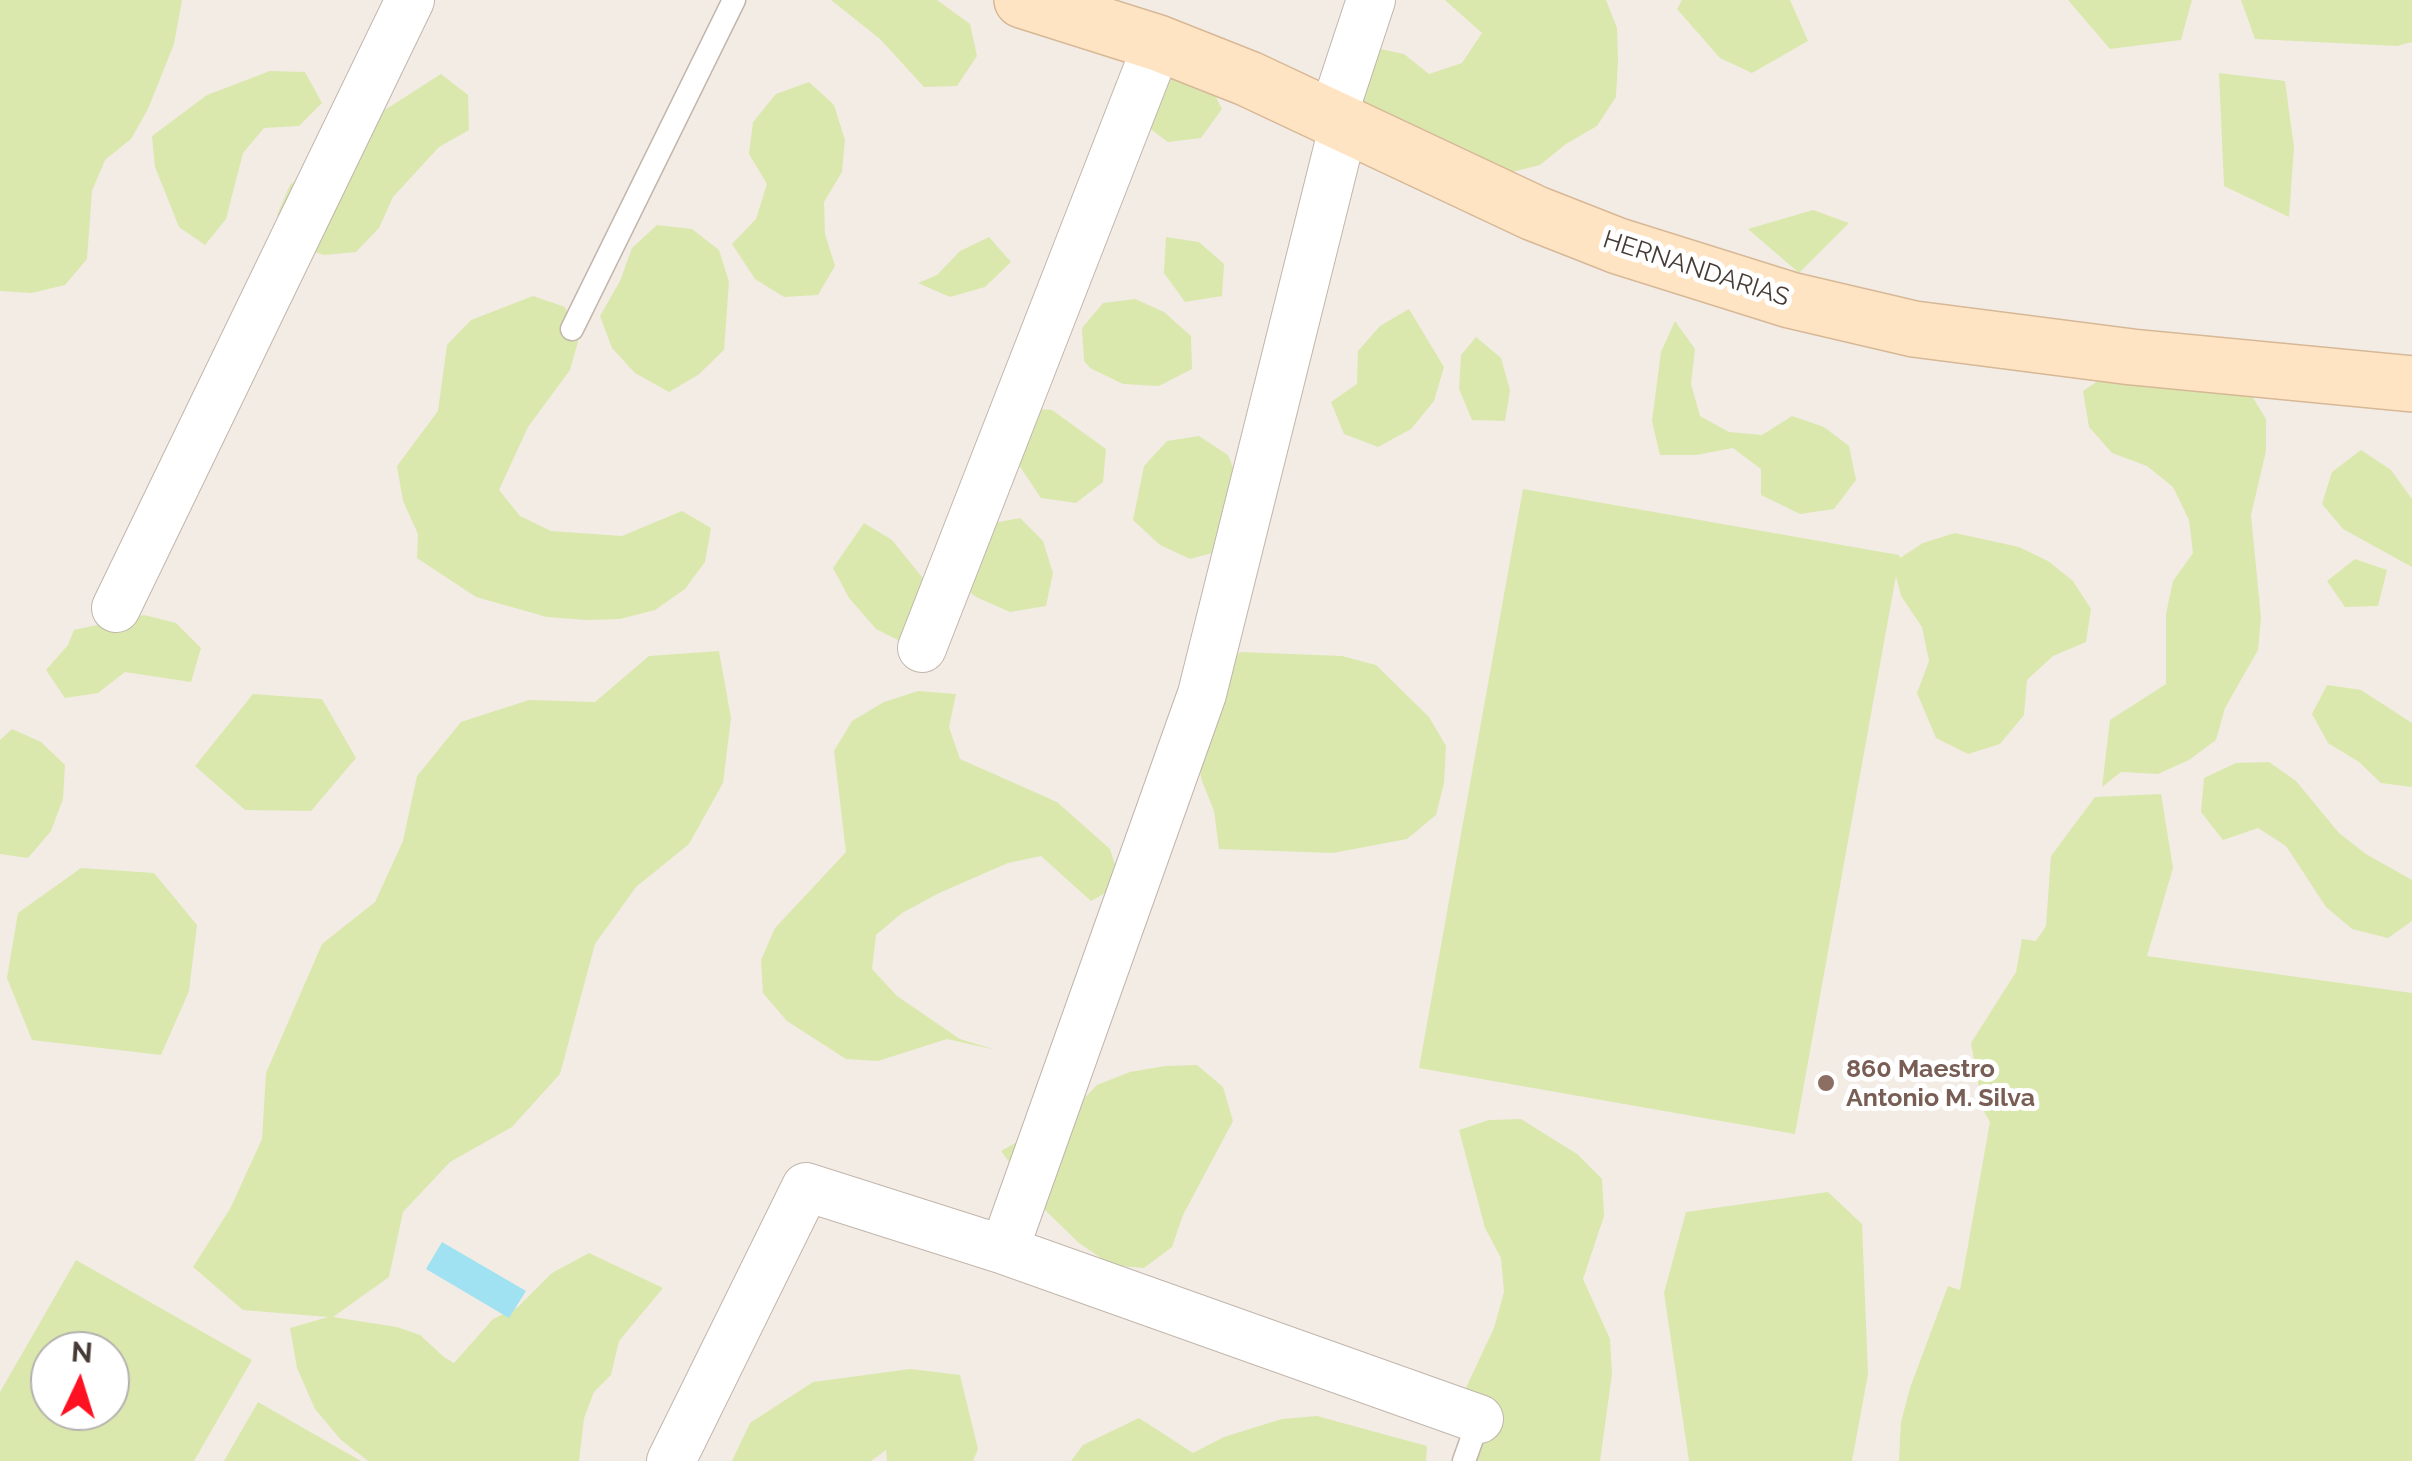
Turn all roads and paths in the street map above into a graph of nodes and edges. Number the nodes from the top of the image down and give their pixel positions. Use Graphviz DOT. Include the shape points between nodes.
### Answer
graph roads {
  1 [pos="410,0"];
  2 [pos="734,0"];
  3 [pos="1022,0"];
  4 [pos="1370,0"];
  5 [pos="1158,43"];
  6 [pos="1338,121"];
  7 [pos="572,329"];
  8 [pos="2412,384"];
  9 [pos="116,608"];
  10 [pos="922,648"];
  11 [pos="1004,1250"];
  12 [pos="1471,1440"];
  13 [pos="670,1461"];
  1 -- 9 [label="street"];
  2 -- 7 [label="lane"];
  3 -- 5 [label="street, HERNANDARIAS"];
  4 -- 6 [label="street"];
  5 -- 6 [label="street, HERNANDARIAS"];
  5 -- 10 [label="street"];
  6 -- 8 [label="street, HERNANDARIAS" via="1551,220 1790,300 1932,332"];
  6 -- 11 [label="street" via="1202,694"];
  11 -- 12 [label="street"];
  11 -- 13 [label="street" via="806,1187"];
}
